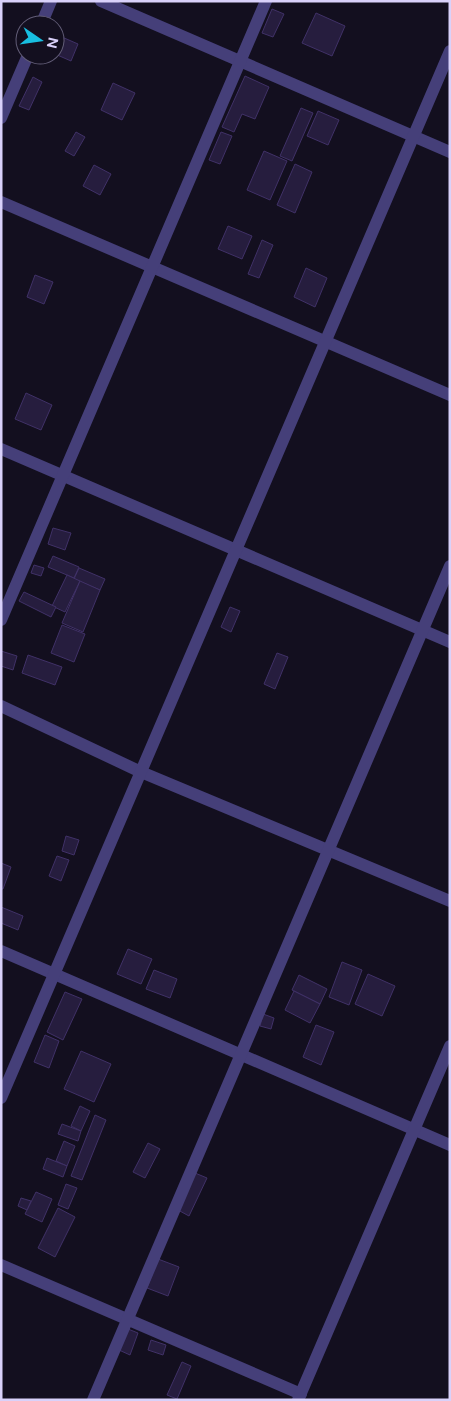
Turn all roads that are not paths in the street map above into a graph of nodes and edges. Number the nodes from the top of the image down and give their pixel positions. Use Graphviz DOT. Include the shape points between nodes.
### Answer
graph roads {
  1 [pos="51,1"];
  2 [pos="101,1"];
  3 [pos="266,1"];
  4 [pos="45,15"];
  5 [pos="450,51"];
  6 [pos="240,62"];
  7 [pos="24,65"];
  8 [pos="1,118"];
  9 [pos="413,136"];
  10 [pos="450,152"];
  11 [pos="1,202"];
  12 [pos="152,267"];
  13 [pos="325,341"];
  14 [pos="450,395"];
  15 [pos="1,449"];
  16 [pos="63,475"];
  17 [pos="236,550"];
  18 [pos="450,566"];
  19 [pos="1,620"];
  20 [pos="422,630"];
  21 [pos="450,642"];
  22 [pos="1,706"];
  23 [pos="141,772"];
  24 [pos="328,850"];
  25 [pos="450,901"];
  26 [pos="1,951"];
  27 [pos="54,974"];
  28 [pos="450,1046"];
  29 [pos="240,1054"];
  30 [pos="1,1098"];
  31 [pos="414,1129"];
  32 [pos="450,1145"];
  33 [pos="1,1265"];
  34 [pos="127,1319"];
  35 [pos="299,1397"];
  36 [pos="92,1400"];
  1 -- 4 [label="street"];
  2 -- 6 [label="street"];
  3 -- 6 [label="street"];
  5 -- 9 [label="street"];
  6 -- 9 [label="street"];
  6 -- 12 [label="street"];
  7 -- 8 [label="street"];
  9 -- 10 [label="street"];
  9 -- 13 [label="street"];
  11 -- 12 [label="street"];
  12 -- 13 [label="street"];
  12 -- 16 [label="street"];
  13 -- 14 [label="street"];
  13 -- 17 [label="street"];
  15 -- 16 [label="street"];
  16 -- 17 [label="street"];
  16 -- 19 [label="street"];
  17 -- 20 [label="street"];
  17 -- 23 [label="street"];
  18 -- 20 [label="street"];
  20 -- 21 [label="street"];
  20 -- 24 [label="street"];
  22 -- 23 [label="street"];
  23 -- 24 [label="street"];
  23 -- 27 [label="street"];
  24 -- 25 [label="street"];
  24 -- 29 [label="street"];
  26 -- 27 [label="street"];
  27 -- 29 [label="street"];
  27 -- 30 [label="street"];
  28 -- 31 [label="street"];
  29 -- 31 [label="street"];
  29 -- 34 [label="street"];
  31 -- 32 [label="street"];
  31 -- 35 [label="street"];
  33 -- 34 [label="street"];
  34 -- 35 [label="street"];
  34 -- 36 [label="street"];
}
